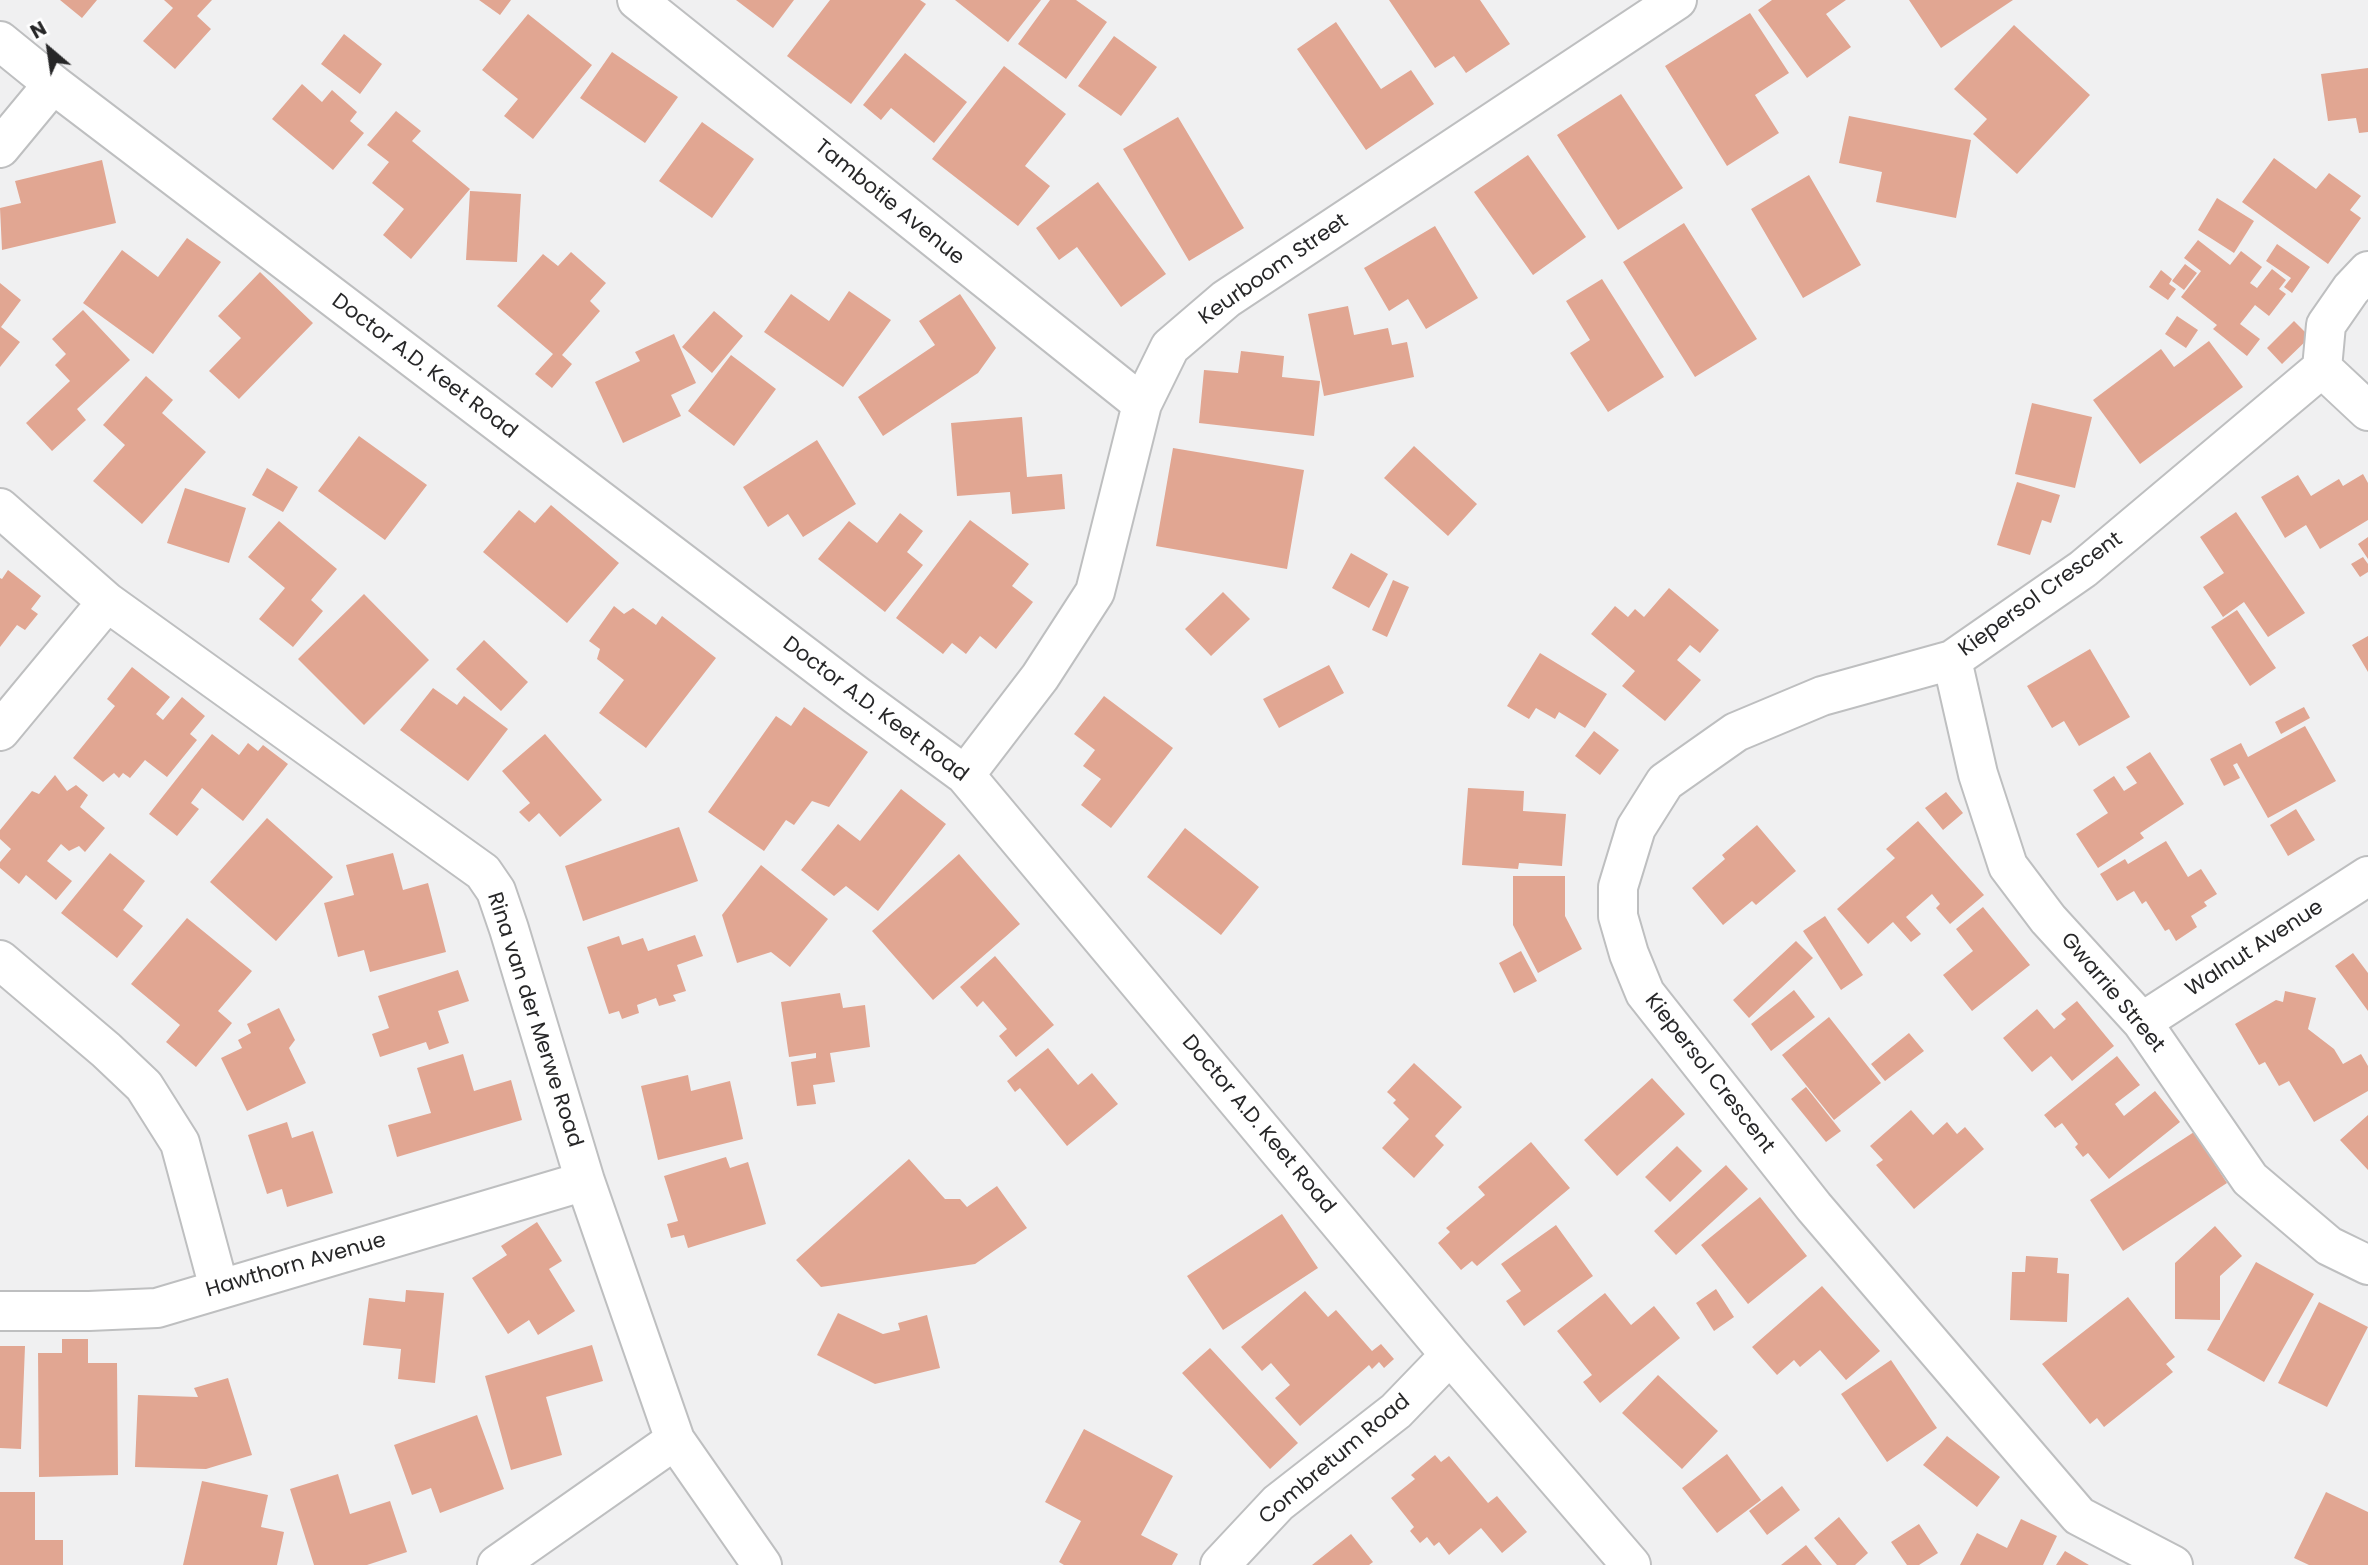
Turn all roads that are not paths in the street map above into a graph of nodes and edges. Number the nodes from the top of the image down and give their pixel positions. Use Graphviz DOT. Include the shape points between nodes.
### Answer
graph roads {
  1 [pos="637,0"];
  2 [pos="1677,0"];
  3 [pos="0,41"];
  4 [pos="53,84"];
  5 [pos="0,148"];
  6 [pos="2368,271"];
  7 [pos="2322,368"];
  8 [pos="1142,404"];
  9 [pos="2368,411"];
  10 [pos="0,508"];
  11 [pos="107,601"];
  12 [pos="1952,660"];
  13 [pos="0,731"];
  14 [pos="965,775"];
  15 [pos="2368,876"];
  16 [pos="0,960"];
  17 [pos="2142,1022"];
  18 [pos="585,1181"];
  19 [pos="2368,1265"];
  20 [pos="219,1288"];
  21 [pos="0,1311"];
  22 [pos="1450,1355"];
  23 [pos="675,1440"];
  24 [pos="498,1565"];
  25 [pos="762,1565"];
  26 [pos="1220,1565"];
  27 [pos="1631,1565"];
  28 [pos="2174,1565"];
  1 -- 8 [label="street, Tambotie Avenue"];
  2 -- 8 [label="street, Keurboom Street" via="1226,299 1170,347"];
  3 -- 4 [label="street, Doctor A.D. Keet Road"];
  4 -- 5 [label="street"];
  4 -- 14 [label="street, Doctor A.D. Keet Road"];
  6 -- 7 [label="street" via="2326,325"];
  7 -- 9 [label="street"];
  7 -- 12 [label="street, Kiepersol Crescent" via="2083,569"];
  8 -- 14 [label="street, Keurboom Street" via="1095,592 1040,677"];
  10 -- 11 [label="street, Rina van der Merwe Road"];
  11 -- 13 [label="street"];
  11 -- 18 [label="street, Rina van der Merwe Road" via="483,872 496,891 509,929"];
  12 -- 17 [label="street, Gwarrie Street" via="1978,774 2008,866 2048,919"];
  12 -- 28 [label="street, Kiepersol Crescent" via="1822,696 1736,732 1665,782 1636,828 1618,887 1618,916 1645,993 1814,1207 2079,1516"];
  14 -- 22 [label="street, Doctor A.D. Keet Road"];
  15 -- 17 [label="street, Walnut Avenue"];
  16 -- 20 [label="street" via="144,1086 180,1143"];
  17 -- 19 [label="street, Gwarrie Street" via="2250,1179 2329,1246"];
  18 -- 20 [label="street, Hawthorn Avenue"];
  18 -- 23 [label="street, Rina van der Merwe Road"];
  20 -- 21 [label="street, Hawthorn Avenue" via="158,1308"];
  22 -- 26 [label="street, Combretum Road" via="1396,1411 1278,1503"];
  22 -- 27 [label="street, Doctor A.D. Keet Road"];
  23 -- 24 [label="street"];
  23 -- 25 [label="street, Rina van der Merwe Road"];
}
